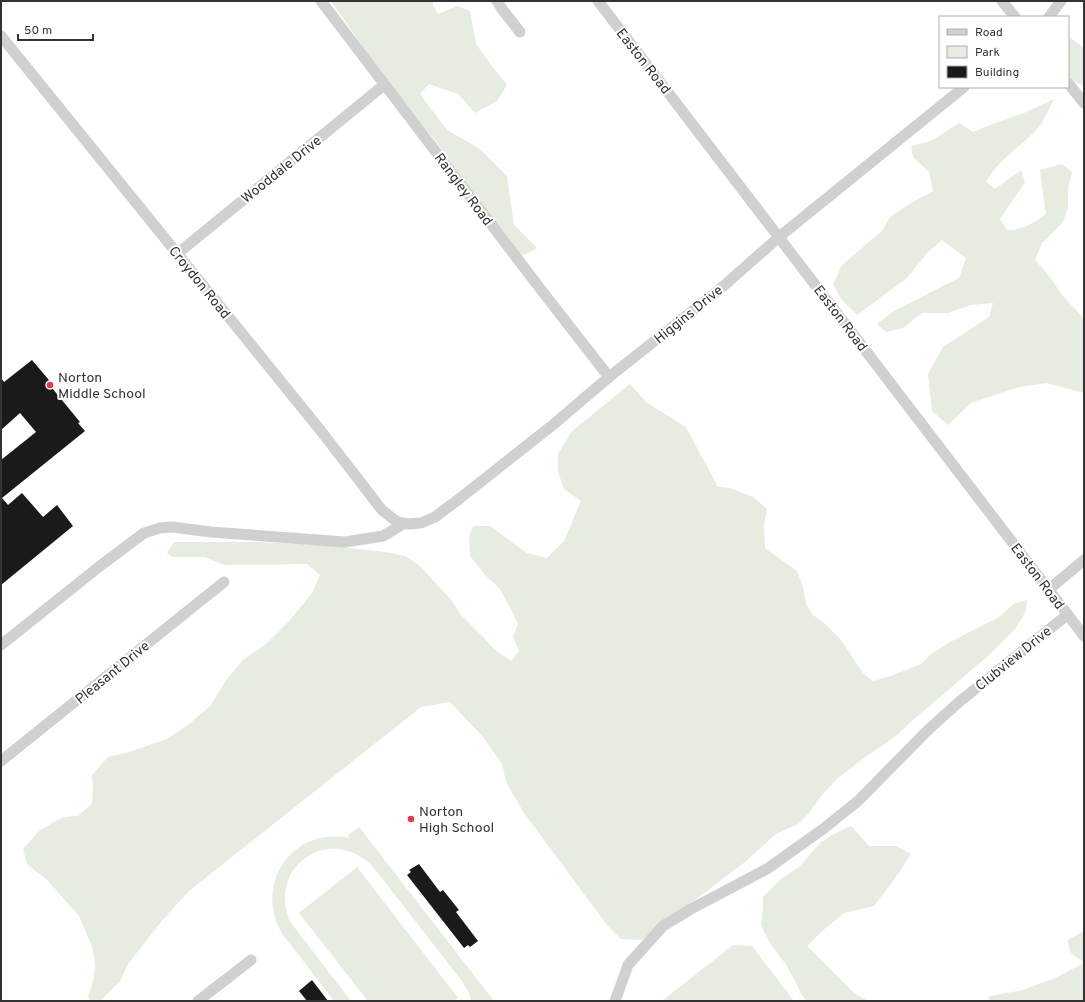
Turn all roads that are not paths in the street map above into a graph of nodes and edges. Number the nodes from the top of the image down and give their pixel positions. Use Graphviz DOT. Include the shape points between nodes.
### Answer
graph roads {
  1 [pos="321,1"];
  2 [pos="497,1"];
  3 [pos="598,1"];
  4 [pos="1002,1"];
  5 [pos="1061,1"];
  6 [pos="1014,16"];
  7 [pos="1050,16"];
  8 [pos="520,32"];
  9 [pos="1,36"];
  10 [pos="1069,84"];
  11 [pos="384,85"];
  12 [pos="963,88"];
  13 [pos="1084,103"];
  14 [pos="779,237"];
  15 [pos="177,254"];
  16 [pos="609,377"];
  17 [pos="403,524"];
  18 [pos="1084,560"];
  19 [pos="224,582"];
  20 [pos="1048,590"];
  21 [pos="1067,615"];
  22 [pos="1084,636"];
  23 [pos="1,645"];
  24 [pos="1,761"];
  25 [pos="251,960"];
  26 [pos="198,1001"];
  27 [pos="615,1001"];
  1 -- 11 [label="street, Rangley Road"];
  2 -- 8 [label="street"];
  3 -- 14 [label="street, Easton Road"];
  4 -- 6 [label="street"];
  5 -- 7 [label="street"];
  9 -- 15 [label="street, Croydon Road"];
  10 -- 13 [label="street"];
  11 -- 15 [label="street, Wooddale Drive"];
  11 -- 16 [label="street, Rangley Road"];
  12 -- 14 [label="street, Higgins Drive"];
  14 -- 16 [label="street, Higgins Drive" via="719,290"];
  14 -- 20 [label="street, Easton Road"];
  15 -- 17 [label="street, Croydon Road" via="382,510"];
  16 -- 17 [label="street, Higgins Drive" via="554,424 435,517 421,523"];
  17 -- 23 [label="street" via="383,536 345,542 211,532 172,526 160,528 144,533"];
  18 -- 20 [label="street"];
  19 -- 24 [label="street, Pleasant Drive"];
  20 -- 21 [label="street, Easton Road"];
  21 -- 22 [label="street, Easton Road"];
  21 -- 27 [label="street, Clubview Drive" via="959,702 858,801 823,829 767,869 663,926 628,965"];
  25 -- 26 [label="street"];
}
